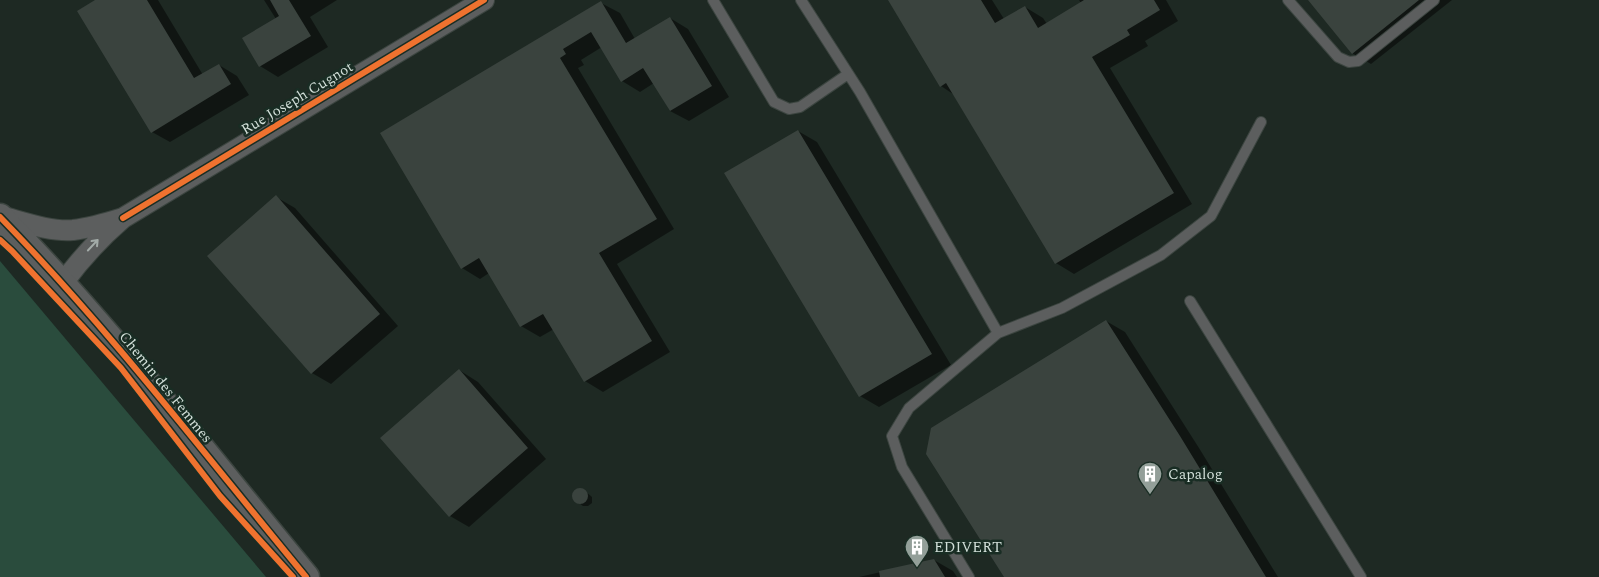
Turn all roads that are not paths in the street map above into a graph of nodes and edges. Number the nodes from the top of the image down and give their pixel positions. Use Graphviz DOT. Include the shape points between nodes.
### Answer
graph roads {
  1 [pos="484,0"];
  2 [pos="713,0"];
  3 [pos="801,0"];
  4 [pos="1288,0"];
  5 [pos="1434,0"];
  6 [pos="848,74"];
  7 [pos="1261,122"];
  8 [pos="0,217"];
  9 [pos="123,218"];
  10 [pos="63,283"];
  11 [pos="1190,302"];
  12 [pos="998,333"];
  13 [pos="306,577"];
  14 [pos="970,577"];
  15 [pos="1361,577"];
  1 -- 9 [label="street, Rue Joseph Cugnot"];
  2 -- 6 [label="lane" via="774,102 789,109 800,107"];
  3 -- 6 [label="lane"];
  4 -- 5 [label="lane" via="1338,57 1349,62 1358,61"];
  6 -- 12 [label="lane"];
  7 -- 12 [label="lane" via="1211,216 1161,255 1062,308"];
  8 -- 9 [label="street, Rue Joseph Cugnot" via="71,230"];
  8 -- 10 [label="street, Chemin des Femmes"];
  10 -- 9 [label="street, Rue Joseph Cugnot, one-way" via="86,252"];
  10 -- 13 [label="street, Chemin des Femmes"];
  11 -- 15 [label="lane"];
  12 -- 14 [label="lane" via="909,408 892,436 902,467"];
}
